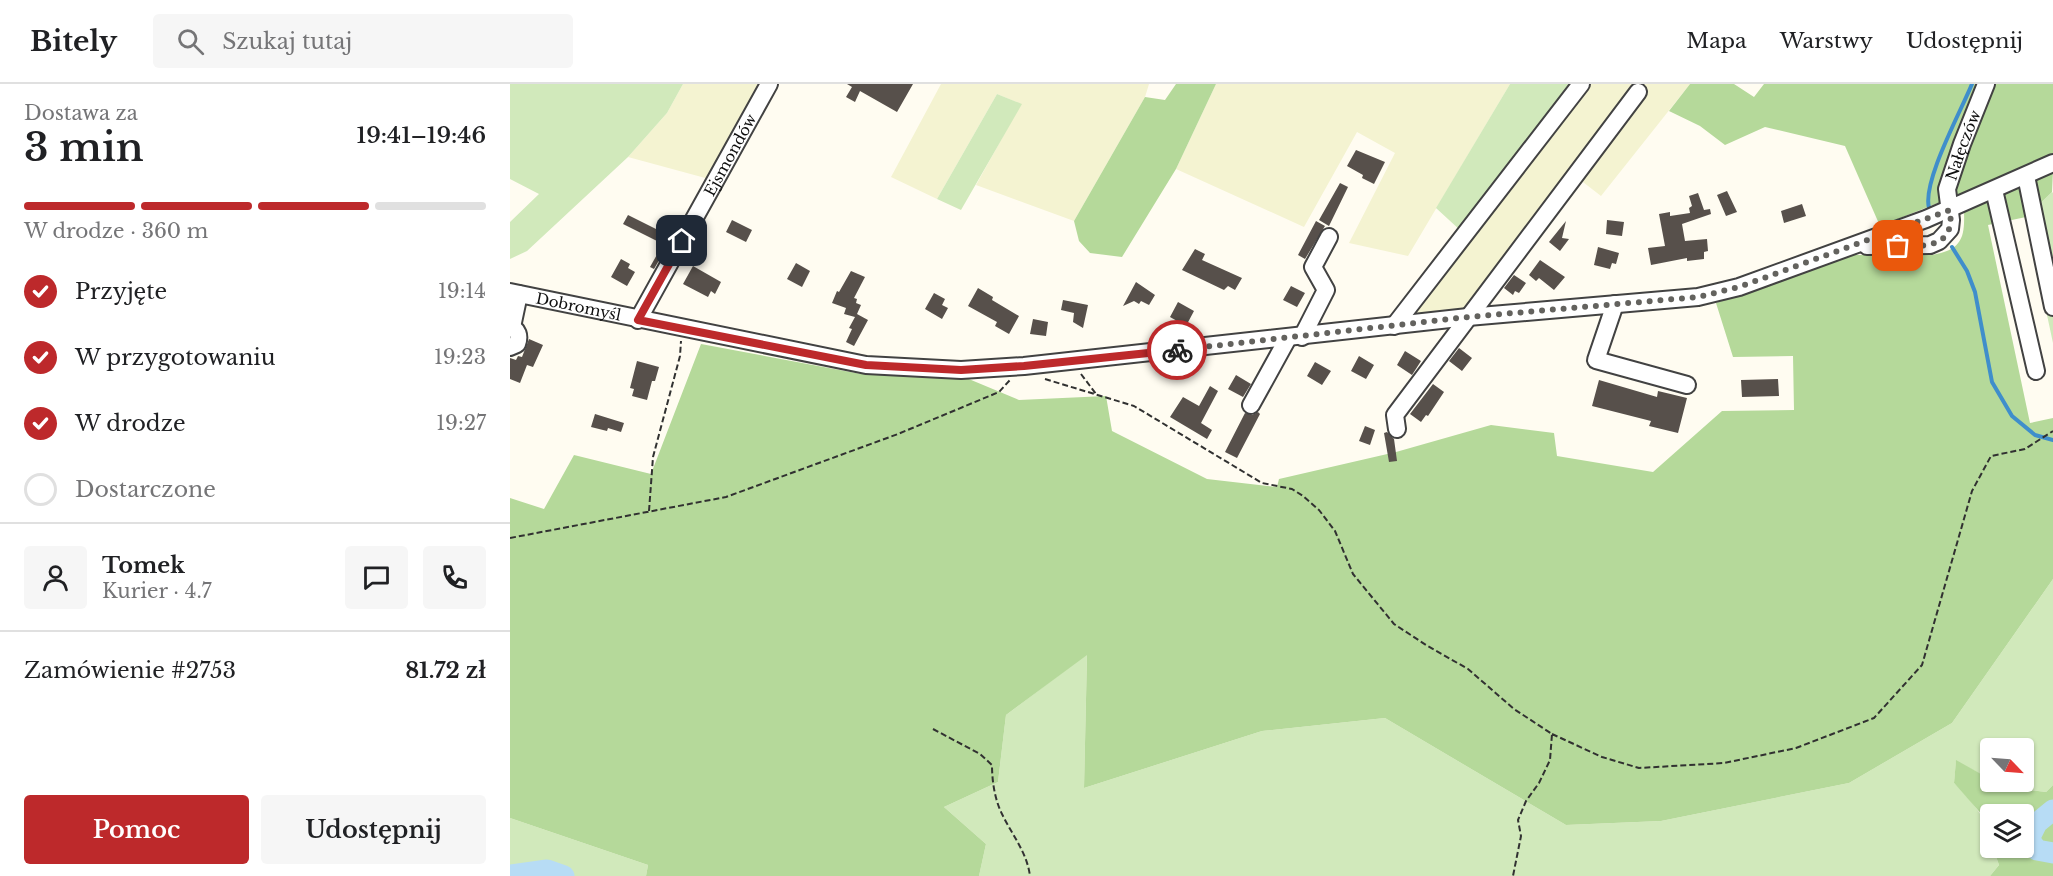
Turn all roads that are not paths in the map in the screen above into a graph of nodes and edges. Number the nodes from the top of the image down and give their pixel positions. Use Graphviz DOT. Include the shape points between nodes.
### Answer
graph roads {
  1 [pos="768,84"];
  2 [pos="1581,84"];
  3 [pos="1986,84"];
  4 [pos="1638,92"];
  5 [pos="2053,163"];
  6 [pos="2026,176"];
  7 [pos="1994,190"];
  8 [pos="1950,210"];
  9 [pos="1329,237"];
  10 [pos="1852,246"];
  11 [pos="514,293"];
  12 [pos="1615,304"];
  13 [pos="2053,306"];
  14 [pos="1468,317"];
  15 [pos="638,320"];
  16 [pos="1394,326"];
  17 [pos="511,327"];
  18 [pos="1295,337"];
  19 [pos="510,347"];
  20 [pos="2036,371"];
  21 [pos="1687,385"];
  22 [pos="1251,405"];
  23 [pos="1397,429"];
  1 -- 15 [label="street, Ejsmondów"];
  2 -- 16 [label="street"];
  3 -- 8 [label="street, Nałęczów" via="1947,189"];
  4 -- 14 [label="street"];
  5 -- 6 [label="street, Dobromyśl"];
  6 -- 7 [label="street, Dobromyśl"];
  6 -- 13 [label="street"];
  7 -- 8 [label="street, Dobromyśl"];
  7 -- 20 [label="street"];
  8 -- 10 [label="street, Dobromyśl"];
  8 -- 10 [label="street, Nałęczów" via="1950,229 1940,241 1930,245"];
  9 -- 18 [label="street" via="1313,267 1326,290"];
  10 -- 12 [label="street, Dobromyśl" via="1729,290 1698,297"];
  11 -- 15 [label="street, Dobromyśl"];
  11 -- 17 [label="street"];
  12 -- 14 [label="street, Dobromyśl"];
  12 -- 21 [label="street" via="1596,360"];
  14 -- 16 [label="street, Dobromyśl"];
  14 -- 23 [label="street" via="1395,415"];
  15 -- 18 [label="street, Dobromyśl" via="866,365 961,370"];
  16 -- 18 [label="street, Dobromyśl"];
  17 -- 19 [label="street" via="519,337 517,344"];
  18 -- 22 [label="street"];
}
